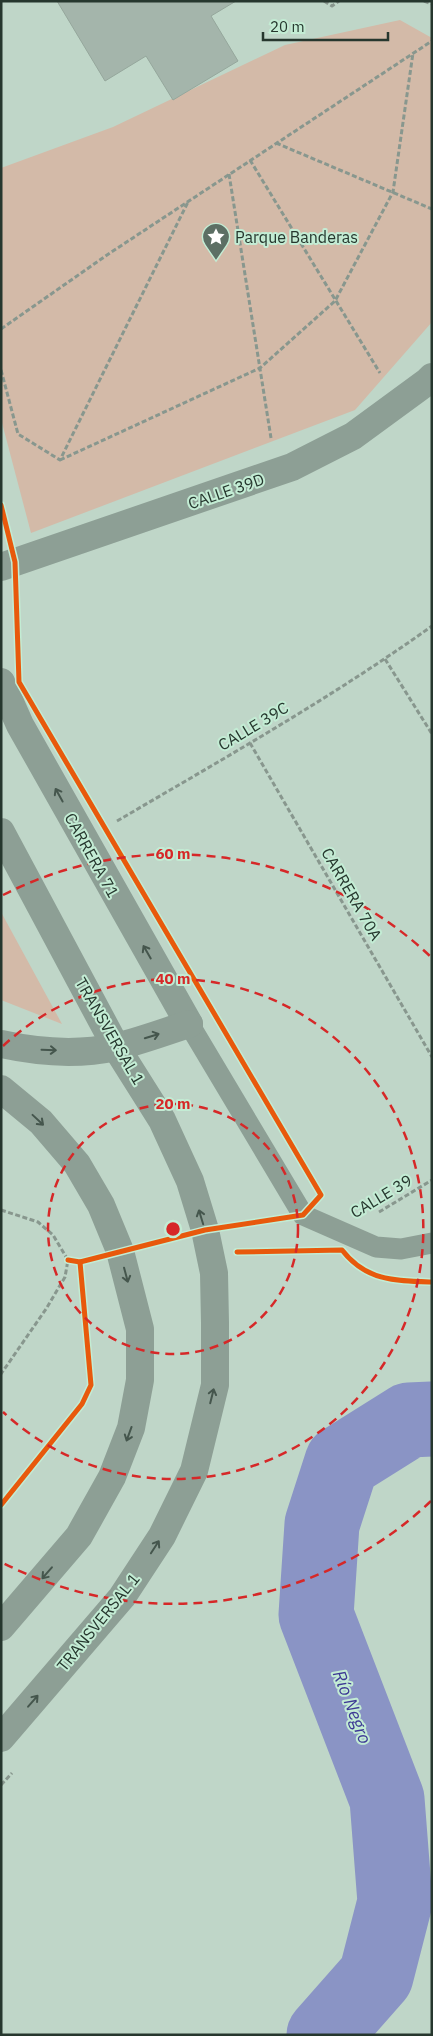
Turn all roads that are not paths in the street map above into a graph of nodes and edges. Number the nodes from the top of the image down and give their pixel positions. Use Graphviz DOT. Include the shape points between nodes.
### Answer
graph roads {
  1 [pos="432,377"];
  2 [pos="1,567"];
  3 [pos="1,682"];
  4 [pos="1,832"];
  5 [pos="189,1024"];
  6 [pos="1,1044"];
  7 [pos="116,1047"];
  8 [pos="1,1089"];
  9 [pos="432,1243"];
  10 [pos="1,1626"];
  11 [pos="1,1738"];
  1 -- 2 [label="street, CALLE 39D" via="353,436 277,473"];
  5 -- 3 [label="street, CARRERA 71, one-way" via="20,725"];
  4 -- 7 [label="street, TRANSVERSAL 1"];
  7 -- 5 [label="street, one-way"];
  5 -- 9 [label="lane" via="302,1215 376,1247 401,1249"];
  6 -- 7 [label="street, one-way" via="21,1049 85,1051"];
  11 -- 7 [label="street, TRANSVERSAL 1, one-way" via="122,1597 162,1536 194,1471 214,1385 214,1273 205,1230 190,1181 162,1120"];
  8 -- 10 [label="street, one-way" via="42,1122 77,1164 101,1205 120,1252 140,1329 140,1380 131,1428 112,1477 79,1536"];
}
